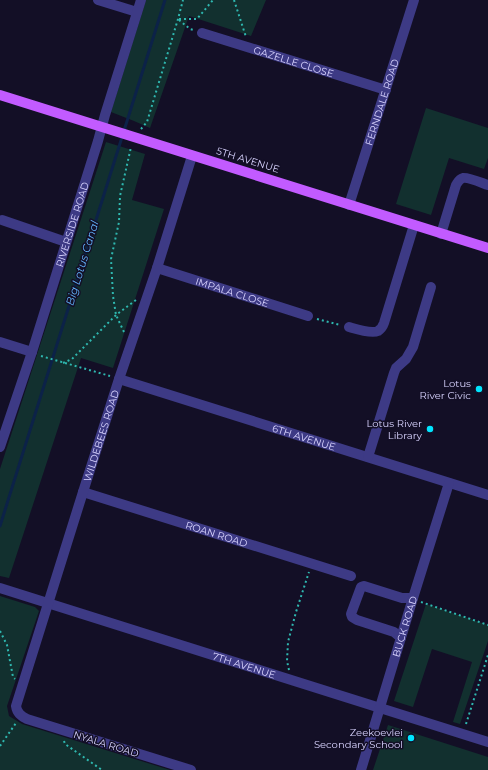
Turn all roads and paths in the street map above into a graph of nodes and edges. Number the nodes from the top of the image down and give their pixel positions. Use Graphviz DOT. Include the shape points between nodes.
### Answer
graph roads {
  1 [pos="98,0"];
  2 [pos="141,0"];
  3 [pos="183,0"];
  4 [pos="213,0"];
  5 [pos="234,0"];
  6 [pos="414,0"];
  7 [pos="137,12"];
  8 [pos="178,20"];
  9 [pos="202,33"];
  10 [pos="249,48"];
  11 [pos="386,90"];
  12 [pos="0,95"];
  13 [pos="101,127"];
  14 [pos="134,137"];
  15 [pos="192,156"];
  16 [pos="488,185"];
  17 [pos="349,205"];
  18 [pos="2,220"];
  19 [pos="414,225"];
  20 [pos="441,234"];
  21 [pos="66,242"];
  22 [pos="488,248"];
  23 [pos="157,268"];
  24 [pos="431,287"];
  25 [pos="150,289"];
  26 [pos="116,315"];
  27 [pos="308,316"];
  28 [pos="349,327"];
  29 [pos="0,342"];
  30 [pos="130,346"];
  31 [pos="37,354"];
  32 [pos="63,363"];
  33 [pos="119,379"];
  34 [pos="0,447"];
  35 [pos="368,457"];
  36 [pos="450,483"];
  37 [pos="83,492"];
  38 [pos="488,495"];
  39 [pos="312,564"];
  40 [pos="351,576"];
  41 [pos="0,588"];
  42 [pos="413,598"];
  43 [pos="48,604"];
  44 [pos="488,625"];
  45 [pos="0,631"];
  46 [pos="401,638"];
  47 [pos="488,655"];
  48 [pos="290,679"];
  49 [pos="21,690"];
  50 [pos="379,707"];
  51 [pos="21,716"];
  52 [pos="60,729"];
  53 [pos="463,734"];
  54 [pos="488,742"];
  55 [pos="0,746"];
  56 [pos="102,770"];
  57 [pos="190,770"];
  58 [pos="360,770"];
  1 -- 7 [label="street"];
  2 -- 7 [label="street, RIVERSIDE ROAD"];
  3 -- 8 [label="path"];
  4 -- 8 [label="path" via="197,19"];
  5 -- 10 [label="path"];
  6 -- 11 [label="street, FERNDALE ROAD"];
  7 -- 13 [label="street, RIVERSIDE ROAD"];
  8 -- 9 [label="path" via="190,29"];
  8 -- 14 [label="path" via="147,122"];
  9 -- 10 [label="street, GAZELLE CLOSE"];
  10 -- 11 [label="street, GAZELLE CLOSE"];
  11 -- 17 [label="street, FERNDALE ROAD"];
  12 -- 13 [label="main road, 5TH AVENUE"];
  13 -- 14 [label="main road, 5TH AVENUE"];
  13 -- 21 [label="street, RIVERSIDE ROAD"];
  14 -- 15 [label="main road, 5TH AVENUE"];
  14 -- 26 [label="path" via="120,196 119,222 111,259"];
  15 -- 17 [label="main road, 5TH AVENUE"];
  15 -- 23 [label="street, WILDEBEES ROAD"];
  16 -- 20 [label="street" via="467,178 459,180"];
  17 -- 19 [label="main road, 5TH AVENUE"];
  18 -- 21 [label="street"];
  19 -- 20 [label="main road, 5TH AVENUE"];
  19 -- 28 [label="street" via="381,328 371,332"];
  20 -- 22 [label="main road, 5TH AVENUE"];
  21 -- 31 [label="street, RIVERSIDE ROAD"];
  23 -- 25 [label="street, WILDEBEES ROAD"];
  23 -- 27 [label="street, IMPALA CLOSE"];
  24 -- 35 [label="street" via="413,347 394,373"];
  25 -- 26 [label="path"];
  25 -- 30 [label="street, WILDEBEES ROAD"];
  26 -- 30 [label="path"];
  26 -- 32 [label="path" via="72,359"];
  27 -- 28 [label="path"];
  29 -- 31 [label="street"];
  30 -- 33 [label="street, WILDEBEES ROAD"];
  31 -- 32 [label="path"];
  31 -- 34 [label="street, RIVERSIDE ROAD"];
  32 -- 33 [label="path"];
  33 -- 35 [label="street, 6TH AVENUE"];
  33 -- 37 [label="street, WILDEBEES ROAD"];
  35 -- 36 [label="street, 6TH AVENUE"];
  36 -- 38 [label="street, 6TH AVENUE"];
  36 -- 42 [label="street, BUCK ROAD"];
  37 -- 39 [label="street, ROAN ROAD"];
  37 -- 43 [label="street, WILDEBEES ROAD"];
  39 -- 40 [label="street, ROAN ROAD"];
  39 -- 48 [label="path" via="288,642 287,662"];
  41 -- 43 [label="street, 7TH AVENUE"];
  42 -- 44 [label="path"];
  42 -- 46 [label="street, BUCK ROAD"];
  42 -- 46 [label="street" via="402,598 364,586 361,587 351,614 357,620 394,632"];
  43 -- 48 [label="street, 7TH AVENUE"];
  43 -- 49 [label="street, WILDEBEES ROAD"];
  45 -- 49 [label="path" via="7,644 13,677"];
  46 -- 50 [label="street, BUCK ROAD"];
  47 -- 53 [label="path"];
  48 -- 50 [label="street, 7TH AVENUE"];
  49 -- 51 [label="street, WILDEBEES ROAD" via="16,706"];
  50 -- 53 [label="street, 7TH AVENUE"];
  50 -- 58 [label="street, BUCK ROAD"];
  51 -- 52 [label="street, NYALA ROAD"];
  51 -- 55 [label="path"];
  52 -- 56 [label="path" via="65,744"];
  52 -- 57 [label="street, NYALA ROAD"];
  53 -- 54 [label="street, 7TH AVENUE"];
}
